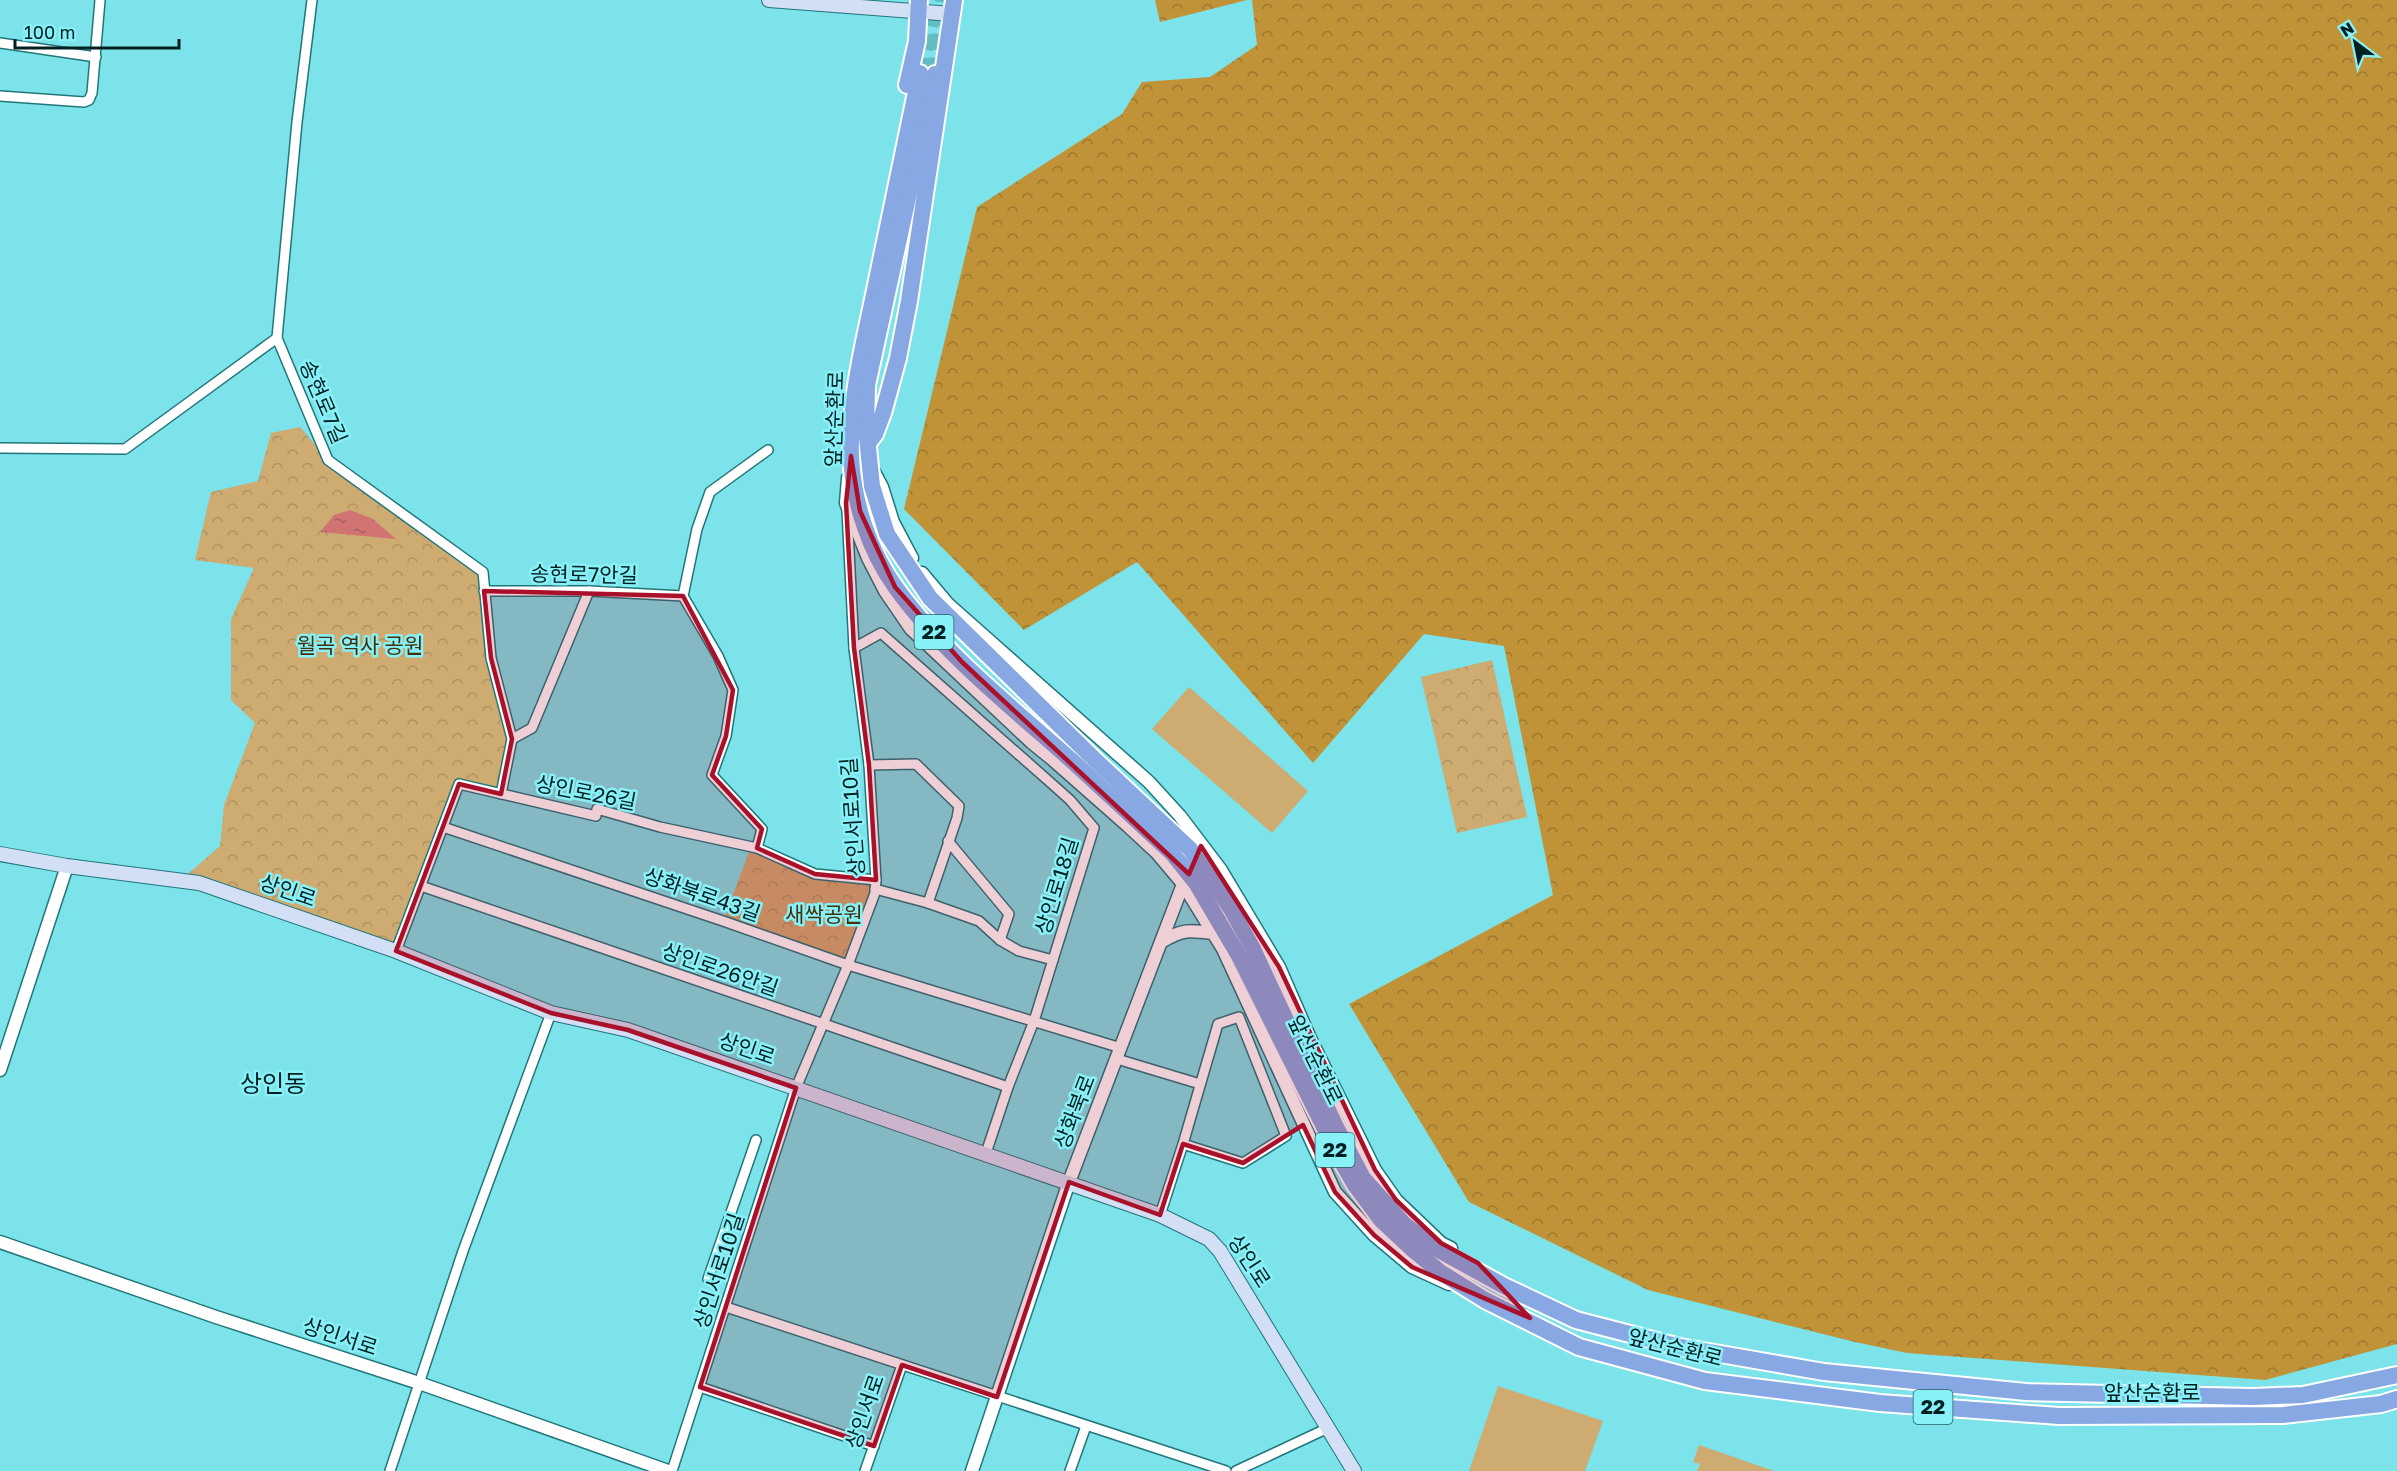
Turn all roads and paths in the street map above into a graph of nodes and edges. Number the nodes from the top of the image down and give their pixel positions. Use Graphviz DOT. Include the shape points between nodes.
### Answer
graph roads {
  1 [pos="100,0"];
  2 [pos="312,0"];
  3 [pos="769,0"];
  4 [pos="817,2"];
  5 [pos="918,5"];
  6 [pos="953,7"];
  7 [pos="0,43"];
  8 [pos="96,57"];
  9 [pos="0,96"];
  10 [pos="277,338"];
  11 [pos="852,432"];
  12 [pos="0,448"];
  13 [pos="768,450"];
  14 [pos="868,451"];
  15 [pos="851,456"];
  16 [pos="846,502"];
  17 [pos="484,591"];
  18 [pos="589,591"];
  19 [pos="683,596"];
  20 [pos="854,648"];
  21 [pos="512,739"];
  22 [pos="1087,763"];
  23 [pos="869,765"];
  24 [pos="501,794"];
  25 [pos="443,827"];
  26 [pos="948,841"];
  27 [pos="1202,846"];
  28 [pos="758,848"];
  29 [pos="0,854"];
  30 [pos="67,866"];
  31 [pos="876,885"];
  32 [pos="1183,885"];
  33 [pos="421,886"];
  34 [pos="928,903"];
  35 [pos="1216,938"];
  36 [pos="1000,940"];
  37 [pos="1161,942"];
  38 [pos="1250,945"];
  39 [pos="396,951"];
  40 [pos="1053,960"];
  41 [pos="849,965"];
  42 [pos="551,1013"];
  43 [pos="1034,1021"];
  44 [pos="822,1024"];
  45 [pos="1119,1054"];
  46 [pos="0,1070"];
  47 [pos="1200,1084"];
  48 [pos="1008,1087"];
  49 [pos="796,1089"];
  50 [pos="756,1140"];
  51 [pos="1183,1144"];
  52 [pos="986,1154"];
  53 [pos="1069,1182"];
  54 [pos="1160,1215"];
  55 [pos="0,1242"];
  56 [pos="708,1279"];
  57 [pos="1485,1300"];
  58 [pos="726,1307"];
  59 [pos="902,1365"];
  60 [pos="2397,1375"];
  61 [pos="419,1383"];
  62 [pos="700,1387"];
  63 [pos="997,1397"];
  64 [pos="2397,1399"];
  65 [pos="1086,1426"];
  66 [pos="1328,1428"];
  67 [pos="874,1446"];
  68 [pos="390,1471"];
  69 [pos="668,1471"];
  70 [pos="672,1471"];
  71 [pos="865,1471"];
  72 [pos="972,1471"];
  73 [pos="1070,1471"];
  74 [pos="1226,1471"];
  75 [pos="1236,1471"];
  76 [pos="1354,1471"];
  1 -- 8 [label="street"];
  2 -- 10 [label="street, 송현로7길"];
  3 -- 4 [label="main road"];
  4 -- 5 [label="main road"];
  5 -- 6 [label="main road"];
  5 -- 11 [label="highway" via="916,41 846,400"];
  6 -- 14 [label="highway" via="902,335 883,413"];
  7 -- 8 [label="street"];
  8 -- 9 [label="street" via="89,100"];
  10 -- 12 [label="street" via="124,449"];
  10 -- 17 [label="street, 송현로7길" via="328,460 483,572"];
  11 -- 14 [label="highway, 앞산순환로 / 22" via="856,380 928,73 867,385"];
  11 -- 15 [label="highway, 앞산순환로 / 22"];
  13 -- 19 [label="street" via="710,492 696,529"];
  14 -- 22 [label="highway, 앞산순환로 / 22" via="872,486 887,534 930,598"];
  14 -- 27 [label="street" via="892,522 929,583 1157,789"];
  15 -- 16 [label="street"];
  15 -- 22 [label="highway, 앞산순환로 / 22" via="860,511 880,562 895,587 962,662"];
  16 -- 20 [label="street, 상인서로10길"];
  16 -- 32 [label="street" via="872,567 911,629 1031,742 1135,832"];
  17 -- 18 [label="street, 송현로7안길"];
  17 -- 21 [label="street, 송현로7길" via="490,658"];
  18 -- 19 [label="street, 송현로7안길"];
  18 -- 21 [label="street" via="532,728"];
  19 -- 28 [label="street" via="733,690 726,736 712,775 762,829"];
  20 -- 23 [label="street, 상인서로10길"];
  20 -- 40 [label="street, 상인로18길" via="881,633 1070,800 1094,828"];
  21 -- 24 [label="street, 송현로7길"];
  22 -- 38 [label="highway, 앞산순환로 / 22, bridge" via="1190,849"];
  23 -- 26 [label="street" via="916,764 930,776 959,806"];
  23 -- 31 [label="street, 상인서로10길"];
  24 -- 25 [label="street, 상인로26길" via="459,784"];
  24 -- 28 [label="street, 상인로26길" via="596,816 597,809"];
  25 -- 33 [label="street, 상인로26길"];
  25 -- 41 [label="street, 상화북로43길"];
  26 -- 34 [label="street"];
  26 -- 36 [label="street" via="1009,914"];
  27 -- 32 [label="street, 상화북로"];
  27 -- 38 [label="street" via="1221,870"];
  28 -- 31 [label="street, 상인로26길" via="815,874"];
  29 -- 30 [label="main road, 상인로"];
  30 -- 39 [label="main road, 상인로" via="199,882"];
  30 -- 46 [label="street"];
  31 -- 34 [label="street, 상인로26길"];
  31 -- 41 [label="street, 상인서로10길"];
  32 -- 35 [label="street"];
  32 -- 37 [label="street, 상화북로"];
  33 -- 39 [label="street, 상인로26길"];
  33 -- 44 [label="street, 상인로26안길"];
  34 -- 36 [label="street, 상인로26길" via="979,921"];
  35 -- 37 [label="street" via="1193,930 1178,932"];
  35 -- 38 [label="street" via="1234,928 1248,927"];
  35 -- 57 [label="street" via="1335,1192 1412,1267"];
  36 -- 40 [label="street, 상인로26길" via="1019,951"];
  37 -- 45 [label="street, 상화북로"];
  38 -- 57 [label="highway, 앞산순환로 / 22" via="1317,1115 1355,1185 1381,1220 1411,1248"];
  38 -- 60 [label="highway, 앞산순환로 / 22" via="1363,1178 1404,1224 1434,1248 1576,1320 1680,1347 1824,1372 2026,1392 2303,1395"];
  39 -- 42 [label="main road, 상인로"];
  40 -- 43 [label="street, 상인로18길"];
  41 -- 43 [label="street, 상화북로43길"];
  41 -- 44 [label="street, 상인서로10길"];
  42 -- 49 [label="main road, 상인로" via="628,1030"];
  42 -- 61 [label="street"];
  43 -- 45 [label="street, 상화북로43길"];
  43 -- 48 [label="street, 상인로18길"];
  44 -- 48 [label="street, 상인로26안길"];
  44 -- 49 [label="street, 상인서로10길"];
  45 -- 47 [label="street, 상화북로43길"];
  45 -- 53 [label="street, 상화북로"];
  47 -- 51 [label="street"];
  47 -- 51 [label="street" via="1218,1023 1239,1017 1286,1136 1243,1163"];
  48 -- 52 [label="street, 상인로18길"];
  49 -- 52 [label="main road, 상인로"];
  49 -- 58 [label="street, 상인서로10길"];
  50 -- 56 [label="street"];
  51 -- 54 [label="street"];
  52 -- 53 [label="main road, 상인로"];
  53 -- 54 [label="main road, 상인로"];
  53 -- 63 [label="street, 상화북로"];
  54 -- 66 [label="main road, 상인로" via="1209,1239 1220,1251"];
  55 -- 61 [label="street, 상인서로"];
  57 -- 64 [label="highway, 앞산순환로 / 22" via="1579,1347 1694,1378 1880,1403 2060,1416 2271,1415"];
  58 -- 59 [label="street"];
  58 -- 62 [label="street, 상인서로10길"];
  59 -- 63 [label="street"];
  59 -- 67 [label="street, 상인서로"];
  61 -- 68 [label="street"];
  61 -- 69 [label="street, 상인서로"];
  62 -- 67 [label="street"];
  62 -- 70 [label="street, 상인서로10길"];
  63 -- 65 [label="street"];
  63 -- 72 [label="street, 상화북로"];
  65 -- 73 [label="street"];
  65 -- 74 [label="street"];
  66 -- 75 [label="street"];
  66 -- 76 [label="main road, 상인로"];
  67 -- 71 [label="street, 상인서로"];
}
